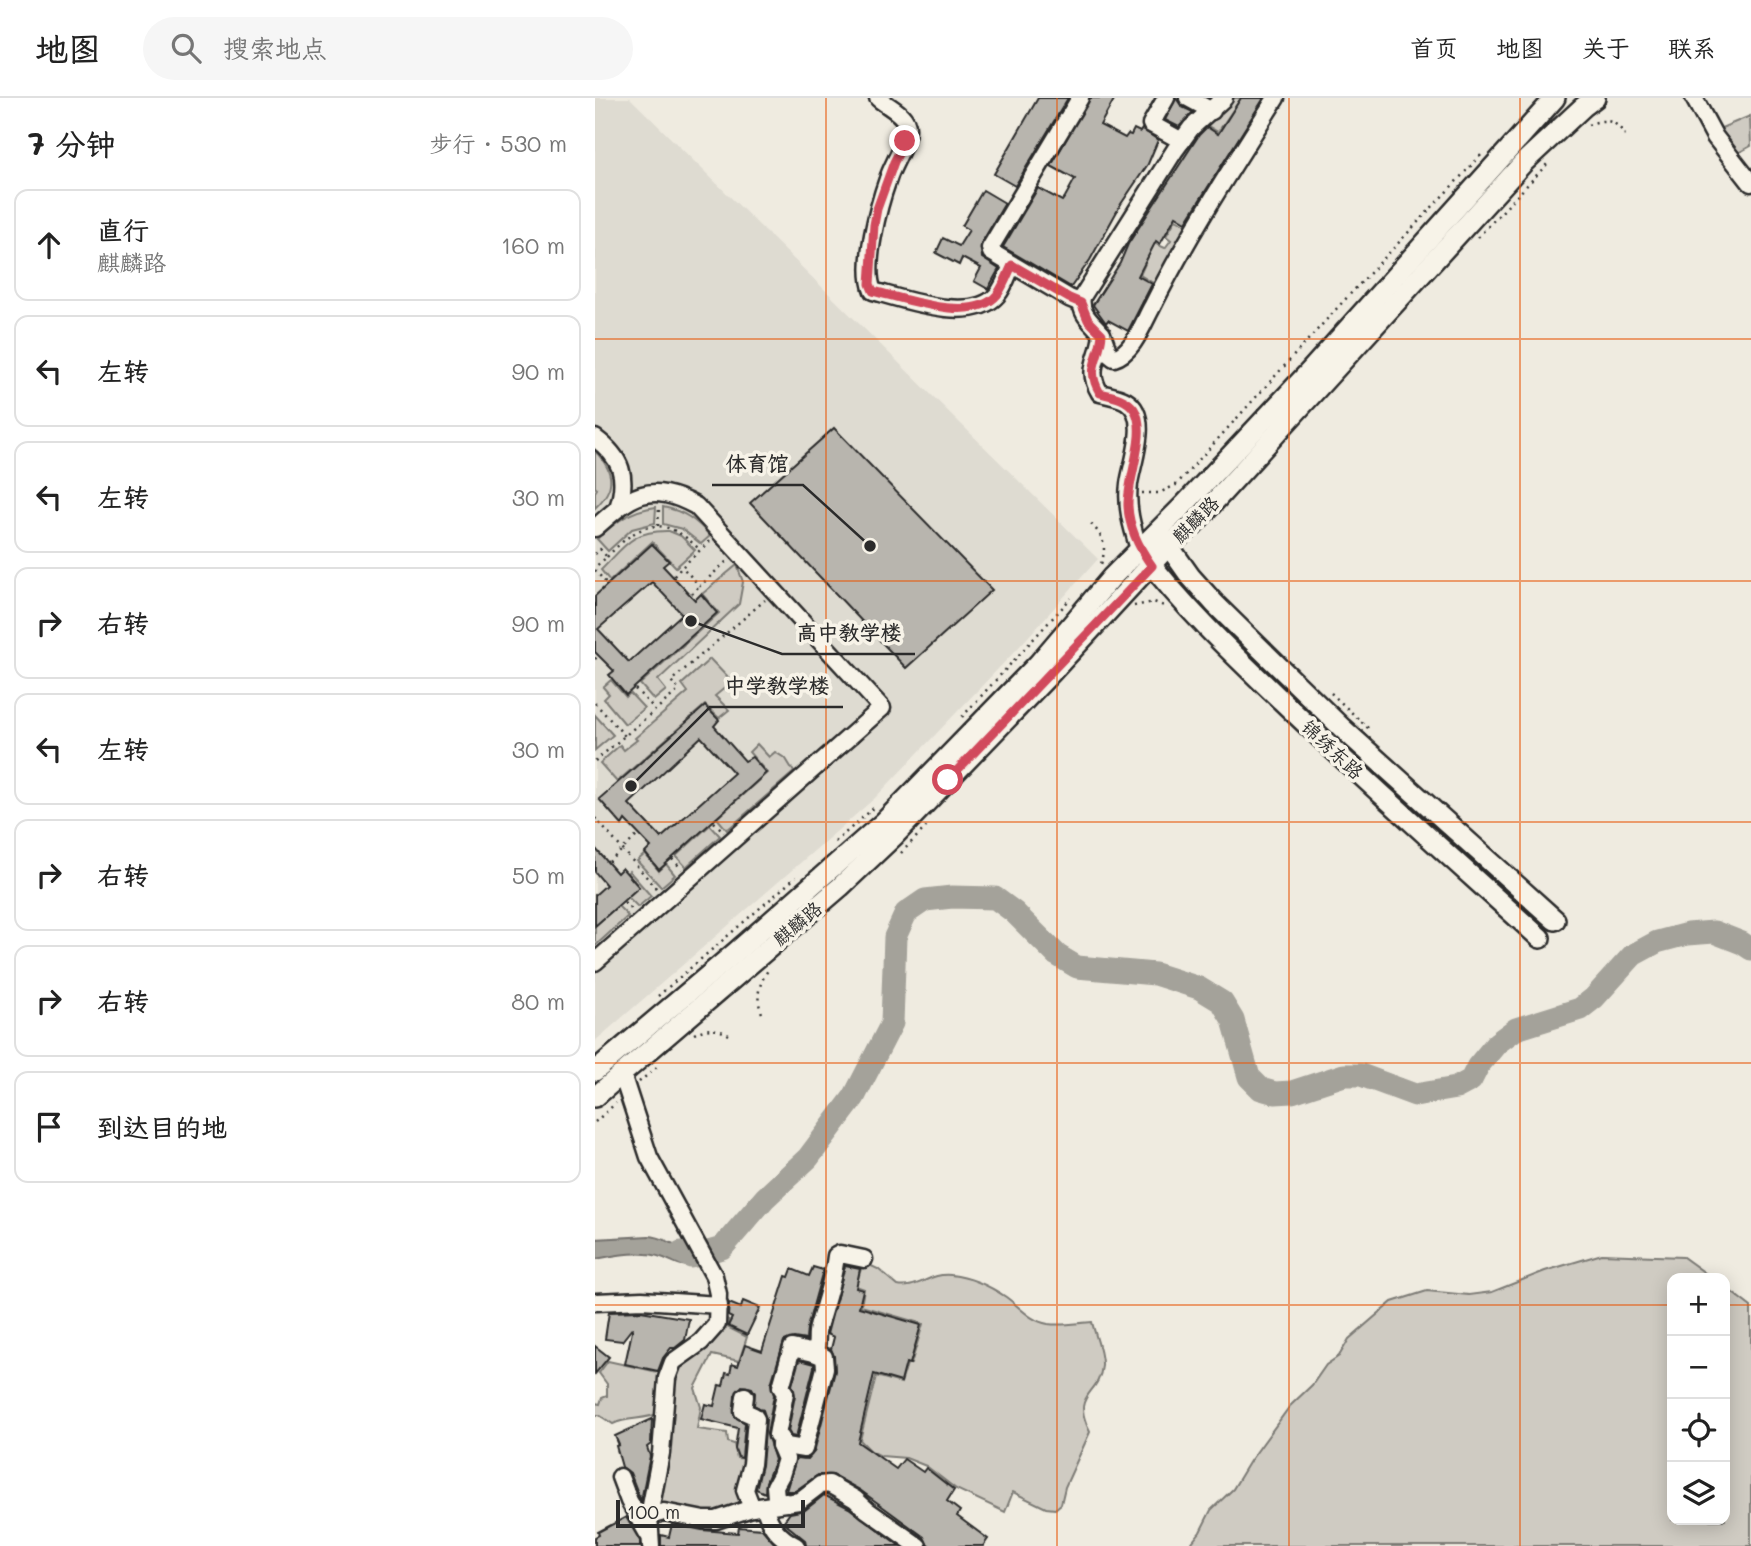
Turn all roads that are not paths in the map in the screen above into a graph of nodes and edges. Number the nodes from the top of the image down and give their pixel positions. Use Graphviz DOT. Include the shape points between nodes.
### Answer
graph roads {
  1 [pos="878,98"];
  2 [pos="1080,98"];
  3 [pos="1166,98"];
  4 [pos="1188,98"];
  5 [pos="1224,98"];
  6 [pos="1276,98"];
  7 [pos="1555,98"];
  8 [pos="1595,98"];
  9 [pos="1694,98"];
  10 [pos="1212,111"];
  11 [pos="1182,141"];
  12 [pos="1751,183"];
  13 [pos="1012,265"];
  14 [pos="1081,303"];
  15 [pos="1102,334"];
  16 [pos="595,438"];
  17 [pos="624,477"];
  18 [pos="655,493"];
  19 [pos="618,508"];
  20 [pos="595,528"];
  21 [pos="1164,538"];
  22 [pos="1139,549"];
  23 [pos="1152,566"];
  24 [pos="1555,920"];
  25 [pos="1540,938"];
  26 [pos="595,962"];
  27 [pos="595,1071"];
  28 [pos="622,1074"];
  29 [pos="595,1097"];
  30 [pos="864,1259"];
  31 [pos="596,1301"];
  32 [pos="719,1305"];
  33 [pos="814,1353"];
  34 [pos="745,1396"];
  35 [pos="780,1445"];
  36 [pos="620,1477"];
  37 [pos="787,1503"];
  38 [pos="758,1508"];
  39 [pos="649,1516"];
  40 [pos="651,1541"];
  41 [pos="796,1546"];
  42 [pos="918,1546"];
  1 -- 13 [label="street" via="901,114 908,131 877,209 873,291 930,307 975,306 997,295"];
  2 -- 13 [label="street" via="990,248"];
  3 -- 11 [label="street" via="1151,124"];
  4 -- 10 [label="street"];
  5 -- 10 [label="street"];
  6 -- 15 [label="street" via="1165,278 1136,337 1114,358 1108,355"];
  7 -- 21 [label="main road, 麒麟路"];
  8 -- 21 [label="main road, 麒麟路" via="1523,163 1193,525"];
  9 -- 12 [label="street" via="1715,137"];
  10 -- 11 [label="street"];
  11 -- 14 [label="street" via="1101,264"];
  13 -- 14 [label="street"];
  14 -- 15 [label="street" via="1088,320"];
  15 -- 22 [label="street" via="1094,383 1100,393 1128,402 1139,425 1128,507"];
  16 -- 17 [label="street" via="616,460"];
  17 -- 18 [label="street" via="637,488"];
  17 -- 19 [label="street"];
  18 -- 19 [label="street" via="628,500"];
  18 -- 26 [label="street" via="696,506 882,708"];
  19 -- 20 [label="street"];
  21 -- 22 [label="main road, 麒麟路"];
  21 -- 23 [label="main road, 麒麟路"];
  21 -- 24 [label="main road, 锦绣东路" via="1190,576 1273,662"];
  22 -- 23 [label="main road, 锦绣东路"];
  22 -- 27 [label="main road, 麒麟路" via="1038,664 884,822"];
  23 -- 25 [label="main road, 锦绣东路" via="1329,747"];
  23 -- 28 [label="main road, 麒麟路" via="895,835"];
  28 -- 29 [label="main road, 麒麟路"];
  28 -- 32 [label="street" via="649,1157 714,1276"];
  30 -- 33 [label="street" via="836,1256"];
  31 -- 32 [label="street"];
  32 -- 39 [label="street" via="717,1324 673,1362 667,1378 661,1453"];
  33 -- 35 [label="street" via="794,1347 789,1354 781,1387 785,1393 777,1432"];
  33 -- 35 [label="street" via="824,1357 825,1368 804,1449"];
  34 -- 38 [label="street" via="743,1411 756,1419 745,1490"];
  35 -- 37 [label="street" via="786,1459 774,1495"];
  36 -- 40 [label="street"];
  37 -- 38 [label="street"];
  37 -- 42 [label="street" via="829,1484"];
  38 -- 39 [label="street" via="711,1521 664,1512"];
  38 -- 41 [label="street" via="776,1532"];
  39 -- 40 [label="street"];
}
